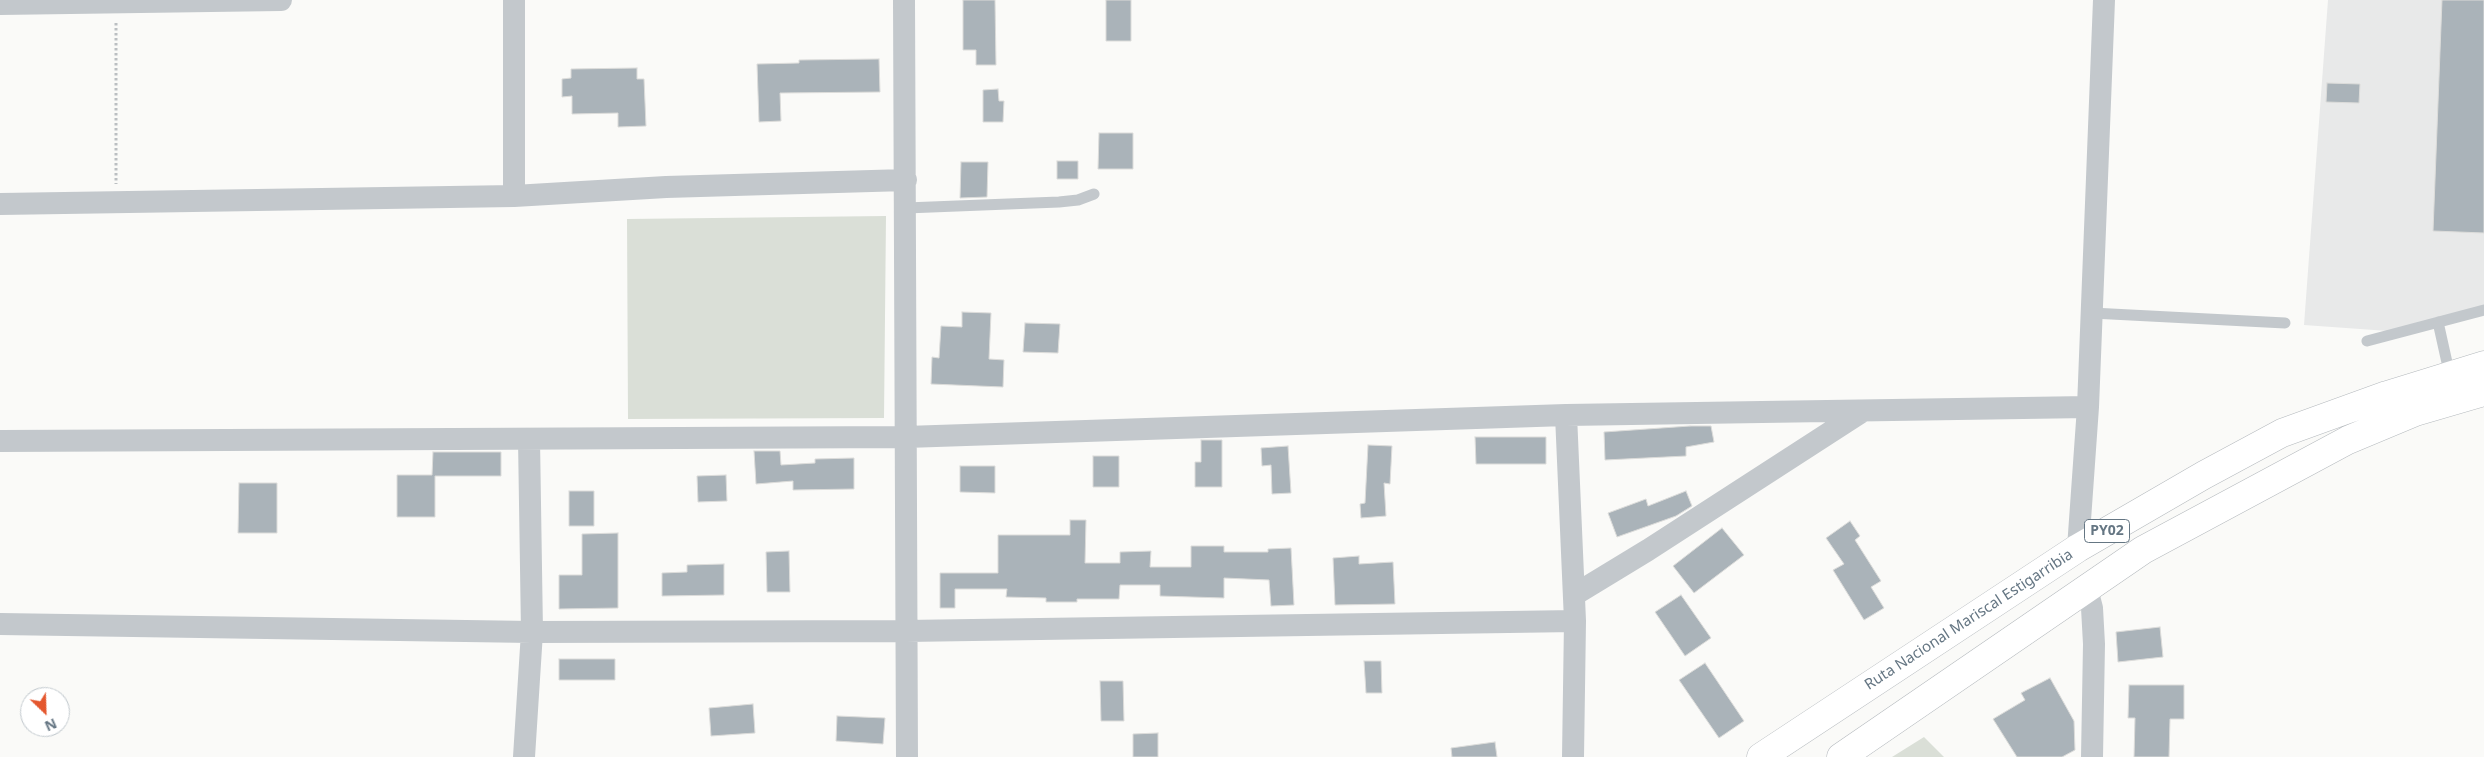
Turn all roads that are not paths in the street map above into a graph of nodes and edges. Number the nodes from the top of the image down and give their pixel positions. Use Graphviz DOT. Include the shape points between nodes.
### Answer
graph roads {
  1 [pos="281,0"];
  2 [pos="514,0"];
  3 [pos="904,0"];
  4 [pos="2104,0"];
  5 [pos="122,2"];
  6 [pos="0,4"];
  7 [pos="906,180"];
  8 [pos="1094,194"];
  9 [pos="514,196"];
  10 [pos="0,204"];
  11 [pos="906,208"];
  12 [pos="2484,310"];
  13 [pos="2092,313"];
  14 [pos="2438,322"];
  15 [pos="2285,323"];
  16 [pos="2367,341"];
  17 [pos="2484,366"];
  18 [pos="2450,376"];
  19 [pos="2484,392"];
  20 [pos="2088,407"];
  21 [pos="1863,411"];
  22 [pos="1566,416"];
  23 [pos="906,437"];
  24 [pos="529,439"];
  25 [pos="0,441"];
  26 [pos="2078,548"];
  27 [pos="2087,589"];
  28 [pos="1574,595"];
  29 [pos="1575,621"];
  30 [pos="0,624"];
  31 [pos="906,631"];
  32 [pos="532,632"];
  33 [pos="524,757"];
  34 [pos="907,757"];
  35 [pos="1573,757"];
  36 [pos="1761,757"];
  37 [pos="1841,757"];
  38 [pos="2092,757"];
  1 -- 5 [label="street"];
  2 -- 9 [label="street"];
  3 -- 7 [label="street"];
  4 -- 13 [label="street"];
  5 -- 6 [label="street"];
  7 -- 9 [label="street"];
  7 -- 11 [label="street"];
  8 -- 11 [label="lane" via="1058,202"];
  9 -- 10 [label="street"];
  11 -- 23 [label="street"];
  12 -- 14 [label="lane"];
  13 -- 15 [label="lane"];
  13 -- 20 [label="street"];
  14 -- 16 [label="lane"];
  14 -- 18 [label="lane"];
  17 -- 18 [label="highway, Ruta Nacional Mariscal Estigarribia / PY02"];
  18 -- 26 [label="highway, Ruta Nacional Mariscal Estigarribia / PY02" via="2282,433"];
  19 -- 27 [label="highway, PY02" via="2415,412 2348,440 2143,550"];
  20 -- 21 [label="street"];
  20 -- 26 [label="street"];
  21 -- 22 [label="street"];
  21 -- 28 [label="street"];
  22 -- 23 [label="street"];
  22 -- 28 [label="street"];
  23 -- 24 [label="street"];
  23 -- 31 [label="street"];
  24 -- 25 [label="street"];
  24 -- 32 [label="street"];
  26 -- 36 [label="highway, Ruta Nacional Mariscal Estigarribia / PY02"];
  27 -- 37 [label="highway, PY02"];
  27 -- 38 [label="street" via="2092,608 2094,644"];
  28 -- 29 [label="street"];
  29 -- 31 [label="street"];
  29 -- 35 [label="street"];
  30 -- 32 [label="street"];
  31 -- 32 [label="street"];
  31 -- 34 [label="street"];
  32 -- 33 [label="street"];
}
